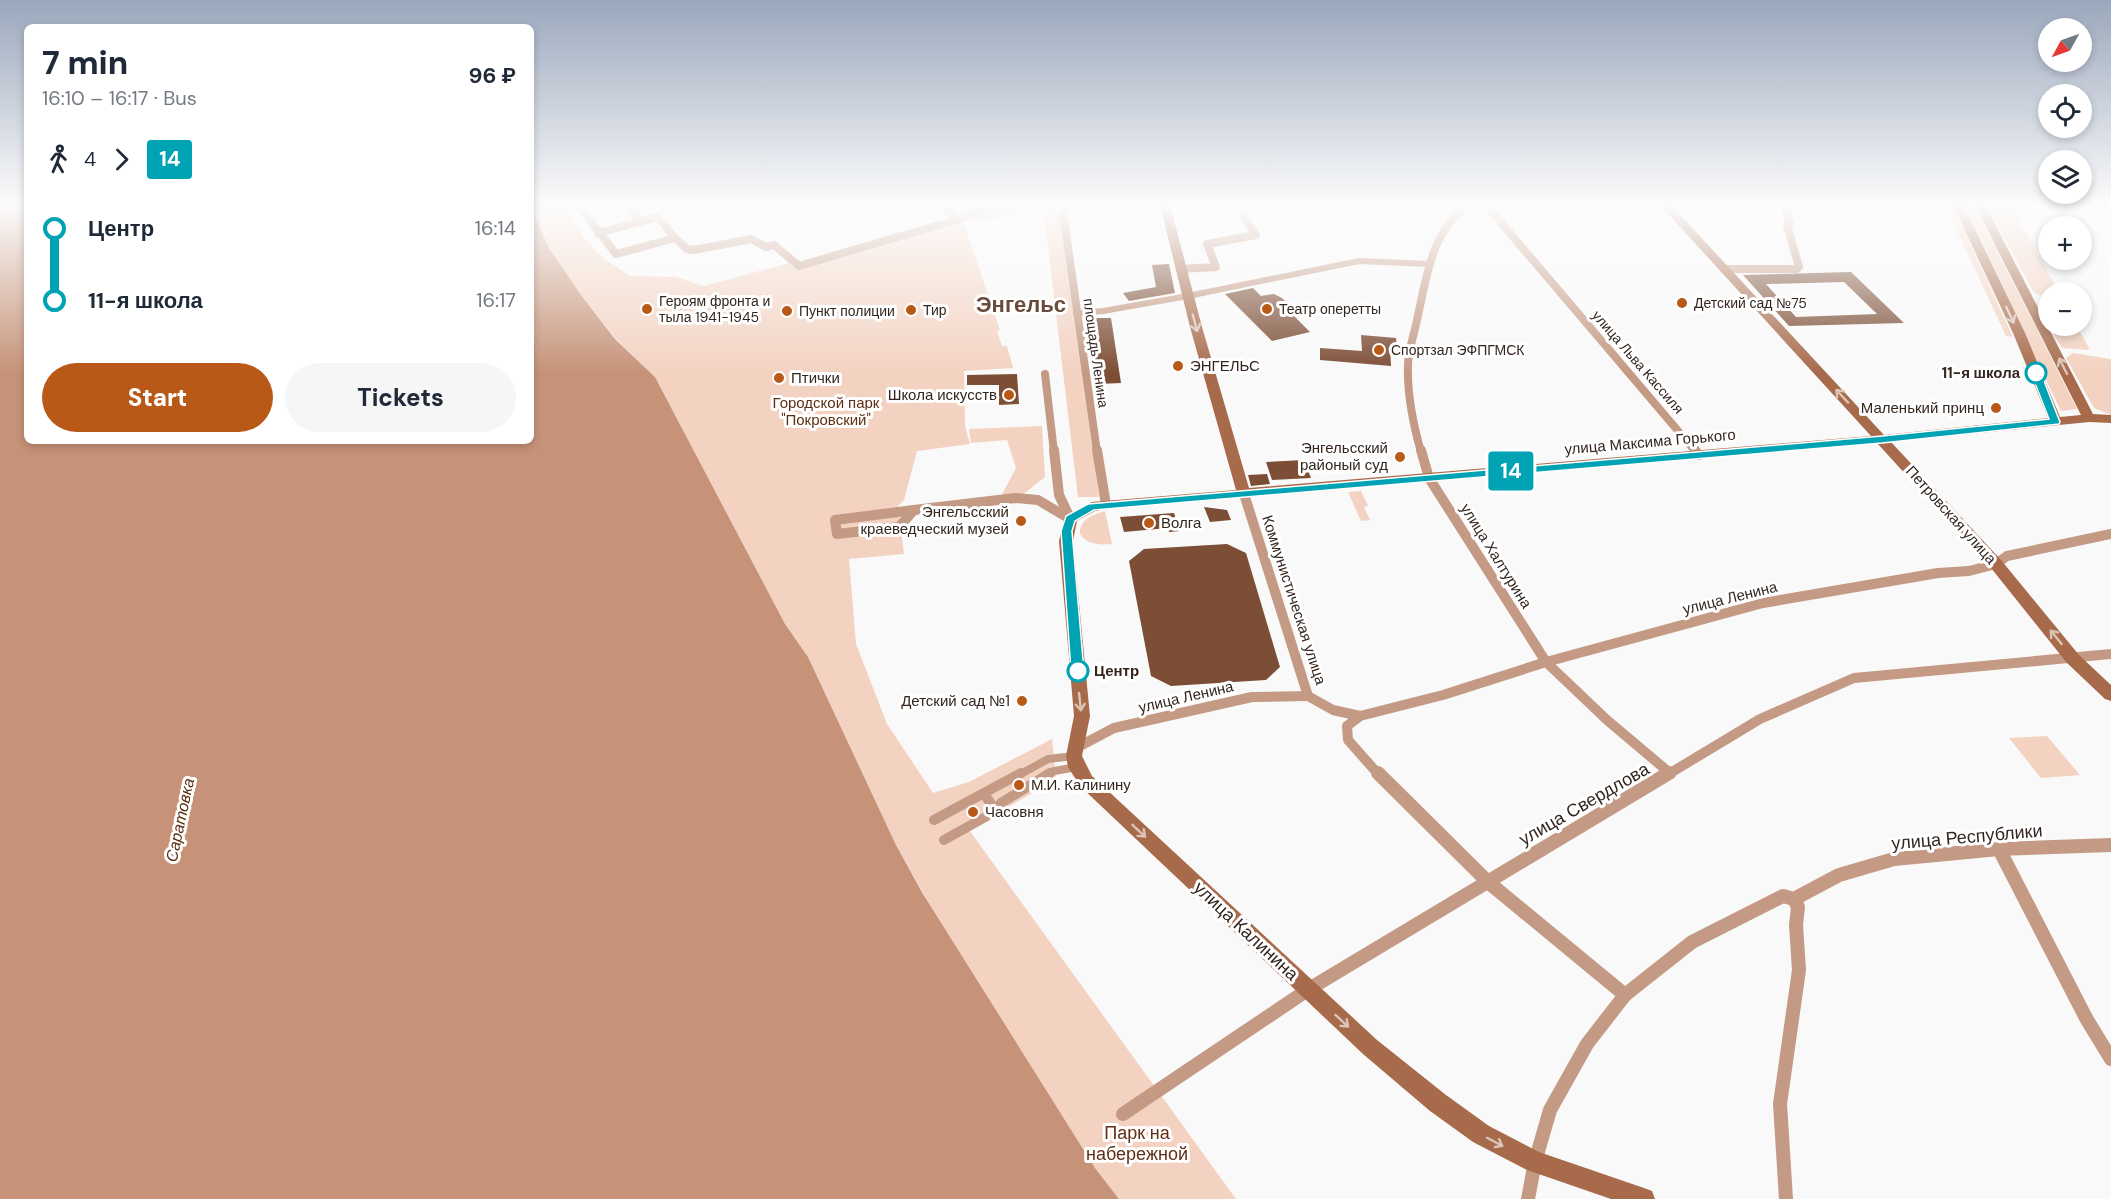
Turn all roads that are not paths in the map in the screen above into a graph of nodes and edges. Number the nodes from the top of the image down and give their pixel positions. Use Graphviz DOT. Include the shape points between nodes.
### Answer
graph roads {
  1 [pos="793,261"];
  2 [pos="816,261"];
  3 [pos="1069,261"];
  4 [pos="1178,261"];
  5 [pos="1214,261"];
  6 [pos="1430,261"];
  7 [pos="1534,261"];
  8 [pos="1717,261"];
  9 [pos="1797,261"];
  10 [pos="1985,261"];
  11 [pos="2009,261"];
  12 [pos="1429,264"];
  13 [pos="1180,268"];
  14 [pos="1724,269"];
  15 [pos="1188,296"];
  16 [pos="1076,313"];
  17 [pos="1045,374"];
  18 [pos="2089,418"];
  19 [pos="2111,419"];
  20 [pos="2055,422"];
  21 [pos="1882,440"];
  22 [pos="1699,454"];
  23 [pos="1429,478"];
  24 [pos="1244,494"];
  25 [pos="1106,505"];
  26 [pos="914,510"];
  27 [pos="1070,519"];
  28 [pos="2111,534"];
  29 [pos="1996,564"];
  30 [pos="2111,654"];
  31 [pos="2073,659"];
  32 [pos="1546,662"];
  33 [pos="2111,694"];
  34 [pos="1308,696"];
  35 [pos="1360,716"];
  36 [pos="1075,757"];
  37 [pos="1671,774"];
  38 [pos="984,794"];
  39 [pos="996,811"];
  40 [pos="934,820"];
  41 [pos="944,840"];
  42 [pos="2111,845"];
  43 [pos="1999,849"];
  44 [pos="1488,882"];
  45 [pos="1794,898"];
  46 [pos="1309,989"];
  47 [pos="1625,995"];
  48 [pos="2111,1059"];
  49 [pos="1123,1114"];
  50 [pos="1535,1162"];
  51 [pos="1528,1199"];
  52 [pos="1644,1199"];
  53 [pos="1786,1199"];
  1 -- 2 [label="street" via="799,266"];
  3 -- 16 [label="street, площадь Ленина"];
  4 -- 13 [label="main road, Коммунистическая улица"];
  5 -- 13 [label="street" via="1216,267"];
  6 -- 12 [label="street, улица Халтурина"];
  7 -- 22 [label="street, улица Льва Кассиля"];
  8 -- 14 [label="main road, Петровская улица"];
  9 -- 14 [label="street" via="1797,269"];
  10 -- 20 [label="main road, one-way"];
  18 -- 11 [label="main road, one-way"];
  12 -- 15 [label="street" via="1359,261"];
  12 -- 23 [label="street, улица Халтурина" via="1408,364 1412,419"];
  13 -- 15 [label="main road, Коммунистическая улица"];
  21 -- 14 [label="main road, Петровская улица, one-way"];
  15 -- 16 [label="street"];
  15 -- 24 [label="main road, Коммунистическая улица, one-way"];
  16 -- 25 [label="street, площадь Ленина"];
  17 -- 27 [label="street" via="1059,495"];
  18 -- 19 [label="main road, улица Максима Горького"];
  18 -- 20 [label="main road, улица Максима Горького"];
  20 -- 21 [label="main road, улица Максима Горького"];
  21 -- 22 [label="main road, улица Максима Горького"];
  21 -- 29 [label="main road, Петровская улица"];
  22 -- 23 [label="main road, улица Максима Горького"];
  23 -- 24 [label="main road, улица Максима Горького"];
  23 -- 32 [label="street, улица Халтурина"];
  24 -- 25 [label="main road, улица Максима Горького"];
  24 -- 34 [label="street, Коммунистическая улица"];
  25 -- 27 [label="main road, улица Максима Горького" via="1092,507"];
  26 -- 26 [label="street" via="899,527 837,534 835,520"];
  26 -- 27 [label="street" via="1015,498 1038,500"];
  27 -- 36 [label="main road, one-way" via="1066,541 1082,716"];
  28 -- 29 [label="street, улица Ленина" via="2007,555"];
  31 -- 29 [label="main road, Петровская улица, one-way"];
  29 -- 32 [label="street, улица Ленина" via="1763,603"];
  30 -- 31 [label="street, улица Свердлова"];
  31 -- 33 [label="main road, Петровская улица"];
  31 -- 37 [label="street, улица Свердлова" via="1854,678 1760,719"];
  32 -- 35 [label="street, улица Ленина"];
  32 -- 37 [label="street, улица Халтурина"];
  34 -- 35 [label="street, Коммунистическая улица" via="1334,710"];
  34 -- 36 [label="street, улица Ленина" via="1252,697 1114,728"];
  35 -- 44 [label="street" via="1347,726 1348,740 1360,756"];
  36 -- 38 [label="street" via="1048,759"];
  36 -- 39 [label="street, улица Ленина" via="1001,803"];
  36 -- 46 [label="main road, улица Калинина, one-way" via="1096,790"];
  37 -- 44 [label="street, улица Свердлова"];
  38 -- 39 [label="street"];
  38 -- 40 [label="street"];
  39 -- 41 [label="street, улица Ленина"];
  42 -- 43 [label="street, улица Республики"];
  43 -- 45 [label="street, улица Республики" via="1894,859 1839,875"];
  43 -- 48 [label="street"];
  44 -- 46 [label="street, улица Свердлова"];
  44 -- 47 [label="street"];
  45 -- 47 [label="street, улица Республики" via="1784,896 1692,942"];
  45 -- 53 [label="street" via="1798,907 1799,970 1780,1104"];
  46 -- 49 [label="street, улица Свердлова"];
  46 -- 50 [label="main road, улица Калинина, one-way" via="1370,1047 1438,1103 1481,1134"];
  47 -- 50 [label="street, улица Республики" via="1587,1044 1550,1110"];
  50 -- 51 [label="street, улица Республики"];
  50 -- 52 [label="main road, улица Калинина"];
}
